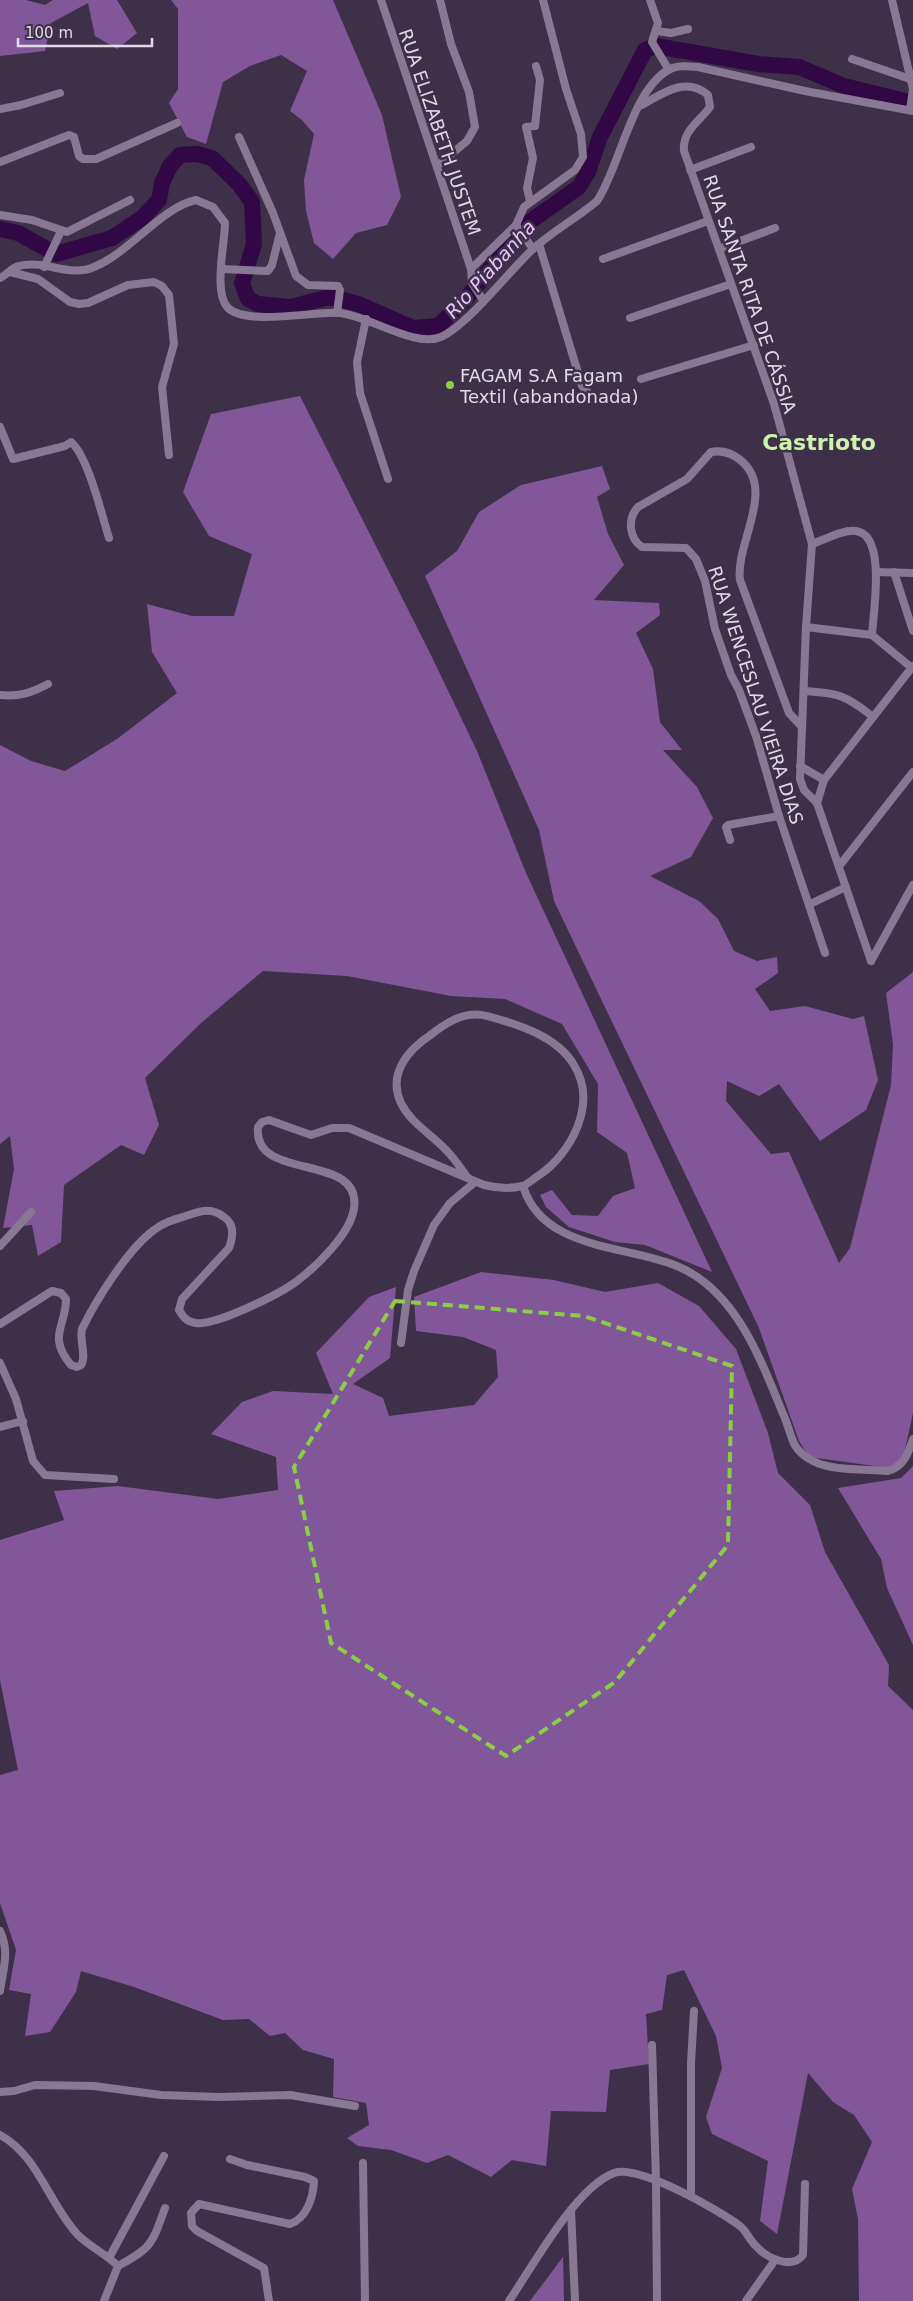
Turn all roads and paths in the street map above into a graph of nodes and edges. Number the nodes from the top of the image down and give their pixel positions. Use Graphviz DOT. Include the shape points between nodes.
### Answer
graph roads {
  1 [pos="381,0"];
  2 [pos="440,0"];
  3 [pos="543,0"];
  4 [pos="650,0"];
  5 [pos="892,0"];
  6 [pos="688,29"];
  7 [pos="657,31"];
  8 [pos="852,59"];
  9 [pos="536,66"];
  10 [pos="669,70"];
  11 [pos="911,80"];
  12 [pos="913,89"];
  13 [pos="60,93"];
  14 [pos="639,106"];
  15 [pos="0,109"];
  16 [pos="911,109"];
  17 [pos="177,124"];
  18 [pos="239,137"];
  19 [pos="751,147"];
  20 [pos="0,162"];
  21 [pos="436,166"];
  22 [pos="690,170"];
  23 [pos="130,200"];
  24 [pos="530,201"];
  25 [pos="0,215"];
  26 [pos="708,221"];
  27 [pos="517,227"];
  28 [pos="775,228"];
  29 [pos="61,231"];
  30 [pos="280,233"];
  31 [pos="534,246"];
  32 [pos="719,249"];
  33 [pos="603,259"];
  34 [pos="45,263"];
  35 [pos="222,269"];
  36 [pos="471,269"];
  37 [pos="10,272"];
  38 [pos="0,278"];
  39 [pos="731,284"];
  40 [pos="483,300"];
  41 [pos="338,309"];
  42 [pos="630,318"];
  43 [pos="366,319"];
  44 [pos="754,345"];
  45 [pos="641,379"];
  46 [pos="587,391"];
  47 [pos="0,427"];
  48 [pos="169,455"];
  49 [pos="388,479"];
  50 [pos="109,538"];
  51 [pos="812,544"];
  52 [pos="876,572"];
  53 [pos="894,572"];
  54 [pos="913,573"];
  55 [pos="806,628"];
  56 [pos="913,631"];
  57 [pos="872,635"];
  58 [pos="912,667"];
  59 [pos="48,684"];
  60 [pos="804,691"];
  61 [pos="0,695"];
  62 [pos="873,717"];
  63 [pos="802,727"];
  64 [pos="800,766"];
  65 [pos="913,772"];
  66 [pos="824,780"];
  67 [pos="817,803"];
  68 [pos="780,816"];
  69 [pos="730,840"];
  70 [pos="840,865"];
  71 [pos="913,885"];
  72 [pos="846,887"];
  73 [pos="810,904"];
  74 [pos="826,953"];
  75 [pos="471,1180"];
  76 [pos="523,1186"];
  77 [pos="31,1212"];
  78 [pos="0,1246"];
  79 [pos="0,1324"];
  80 [pos="401,1343"];
  81 [pos="0,1363"];
  82 [pos="23,1421"];
  83 [pos="0,1427"];
  84 [pos="913,1439"];
  85 [pos="114,1479"];
  86 [pos="0,1931"];
  87 [pos="3,1952"];
  88 [pos="0,1991"];
  89 [pos="694,2012"];
  90 [pos="652,2044"];
  91 [pos="0,2092"];
  92 [pos="355,2106"];
  93 [pos="0,2135"];
  94 [pos="164,2156"];
  95 [pos="230,2159"];
  96 [pos="363,2162"];
  97 [pos="656,2182"];
  98 [pos="805,2184"];
  99 [pos="691,2196"];
  100 [pos="165,2208"];
  101 [pos="571,2210"];
  102 [pos="109,2258"];
  103 [pos="775,2260"];
  104 [pos="118,2266"];
  105 [pos="104,2301"];
  106 [pos="270,2301"];
  107 [pos="365,2301"];
  108 [pos="509,2301"];
  109 [pos="576,2301"];
  110 [pos="657,2301"];
  111 [pos="746,2301"];
  1 -- 21 [label="street, RUA ELIZABETH JUSTEM"];
  2 -- 21 [label="street" via="451,44 469,92 476,127 467,141"];
  3 -- 24 [label="street" via="584,149 581,164 575,170"];
  4 -- 7 [label="street" via="658,23"];
  5 -- 11 [label="street"];
  6 -- 7 [label="street" via="671,34"];
  7 -- 10 [label="street" via="652,42"];
  8 -- 11 [label="street"];
  9 -- 24 [label="street" via="540,80 535,126 526,127 532,158 527,188"];
  10 -- 14 [label="street"];
  10 -- 16 [label="street" via="698,67 805,91"];
  11 -- 12 [label="street"];
  12 -- 16 [label="street"];
  13 -- 15 [label="street"];
  14 -- 22 [label="street, RUA SANTA RITA DE CÁSSIA" via="664,92 684,86 697,87 708,95 710,107 685,138 684,151"];
  14 -- 31 [label="street" via="597,201"];
  17 -- 20 [label="street" via="92,160 79,156 74,137 69,135"];
  18 -- 30 [label="street"];
  19 -- 22 [label="street"];
  21 -- 36 [label="street, RUA ELIZABETH JUSTEM"];
  22 -- 26 [label="street, RUA SANTA RITA DE CÁSSIA"];
  23 -- 29 [label="street" via="77,228"];
  24 -- 27 [label="street" via="519,216"];
  25 -- 29 [label="street" via="46,224"];
  26 -- 32 [label="street, RUA SANTA RITA DE CÁSSIA"];
  26 -- 33 [label="street"];
  27 -- 31 [label="street"];
  27 -- 36 [label="street"];
  28 -- 32 [label="street"];
  29 -- 34 [label="street"];
  30 -- 35 [label="street" via="268,271"];
  30 -- 41 [label="street" via="300,281 308,285 337,285 340,290"];
  31 -- 40 [label="street"];
  31 -- 46 [label="street" via="582,386"];
  32 -- 39 [label="street, RUA SANTA RITA DE CÁSSIA"];
  34 -- 35 [label="street" via="73,271 92,268 111,259 179,207 196,200 213,207 225,223"];
  34 -- 37 [label="street" via="17,266"];
  35 -- 41 [label="street" via="220,287 227,307 234,312 268,317"];
  36 -- 40 [label="street, RUA ELIZABETH JUSTEM" via="472,283"];
  37 -- 38 [label="street"];
  37 -- 48 [label="street" via="38,279 70,302 79,304 128,285 154,282 162,286 169,295 174,344 162,386"];
  39 -- 42 [label="street"];
  39 -- 44 [label="street, RUA SANTA RITA DE CÁSSIA"];
  40 -- 43 [label="street" via="453,330 432,340 420,339"];
  41 -- 43 [label="street"];
  43 -- 49 [label="street" via="357,362 360,393"];
  44 -- 45 [label="street"];
  44 -- 51 [label="street, RUA SANTA RITA DE CÁSSIA" via="774,404"];
  47 -- 50 [label="street" via="11,458 15,460 73,444 82,456"];
  51 -- 52 [label="street" via="851,531 861,532 872,547"];
  51 -- 55 [label="street, RUA SANTA RITA DE CÁSSIA"];
  52 -- 53 [label="street"];
  52 -- 57 [label="street"];
  53 -- 54 [label="street"];
  53 -- 56 [label="street"];
  55 -- 57 [label="street"];
  55 -- 60 [label="street, RUA SANTA RITA DE CÁSSIA"];
  57 -- 58 [label="street"];
  58 -- 62 [label="street"];
  59 -- 61 [label="street" via="30,694"];
  60 -- 62 [label="street" via="849,698"];
  60 -- 63 [label="street, RUA SANTA RITA DE CÁSSIA"];
  62 -- 66 [label="street"];
  63 -- 64 [label="street, RUA SANTA RITA DE CÁSSIA"];
  63 -- 68 [label="street, RUA WENCESLAU VIEIRA DIAS" via="786,706 740,580 755,482 750,470 736,457 723,450 711,452 687,479 650,499 632,514 630,522 632,532 642,547 686,548 696,559 705,581 715,629 756,736"];
  64 -- 66 [label="street"];
  64 -- 67 [label="street, RUA SANTA RITA DE CÁSSIA" via="804,790"];
  65 -- 70 [label="street"];
  66 -- 67 [label="street"];
  67 -- 70 [label="street, RUA SANTA RITA DE CÁSSIA"];
  68 -- 69 [label="street" via="728,825"];
  68 -- 73 [label="street, RUA WENCESLAU VIEIRA DIAS"];
  70 -- 72 [label="street, RUA SANTA RITA DE CÁSSIA"];
  71 -- 72 [label="street, RUA SANTA RITA DE CÁSSIA" via="871,961"];
  72 -- 73 [label="street"];
  73 -- 74 [label="street, RUA WENCESLAU VIEIRA DIAS"];
  75 -- 76 [label="street" via="494,1188"];
  75 -- 76 [label="street" via="448,1151 413,1120 398,1100 397,1074 409,1053 448,1022 469,1014 481,1014 521,1026 546,1039 574,1064 580,1079 583,1093 578,1128 570,1143 549,1167"];
  75 -- 79 [label="street" via="349,1128 332,1128 311,1135 270,1120 262,1122 258,1128 259,1142 266,1151 287,1162 338,1176 354,1198 351,1218 340,1238 296,1282 270,1297 213,1321 198,1324 187,1320 179,1310 182,1299 229,1248 233,1239 228,1219 204,1210 169,1221 154,1230 132,1252 82,1329 83,1357 77,1367 72,1365 59,1340 66,1304 60,1293 52,1291"];
  75 -- 80 [label="street" via="434,1225 408,1290"];
  76 -- 84 [label="street" via="526,1198 541,1216 569,1235 678,1266 720,1296 749,1337 785,1417 794,1446 804,1456 816,1463 832,1466 888,1471 903,1462"];
  77 -- 78 [label="street"];
  81 -- 82 [label="street"];
  82 -- 83 [label="street"];
  82 -- 85 [label="street" via="33,1461 45,1475"];
  86 -- 87 [label="street" via="6,1944"];
  87 -- 88 [label="street"];
  89 -- 99 [label="street" via="690,2063"];
  90 -- 97 [label="street"];
  91 -- 92 [label="street" via="36,2085 94,2086 161,2095 219,2098 290,2094"];
  93 -- 102 [label="street" via="22,2154 79,2236"];
  94 -- 102 [label="street"];
  95 -- 106 [label="street" via="314,2181 314,2191 305,2212 290,2224 199,2204 190,2213 192,2226 197,2231 264,2268"];
  96 -- 107 [label="street"];
  97 -- 99 [label="street"];
  97 -- 101 [label="street" via="631,2172 614,2173 594,2186"];
  97 -- 110 [label="street"];
  98 -- 103 [label="street" via="803,2255 797,2261"];
  99 -- 103 [label="street" via="741,2227 757,2248"];
  100 -- 104 [label="street" via="150,2246"];
  101 -- 108 [label="street"];
  101 -- 109 [label="street"];
  102 -- 104 [label="street"];
  103 -- 111 [label="street"];
  104 -- 105 [label="street"];
}
